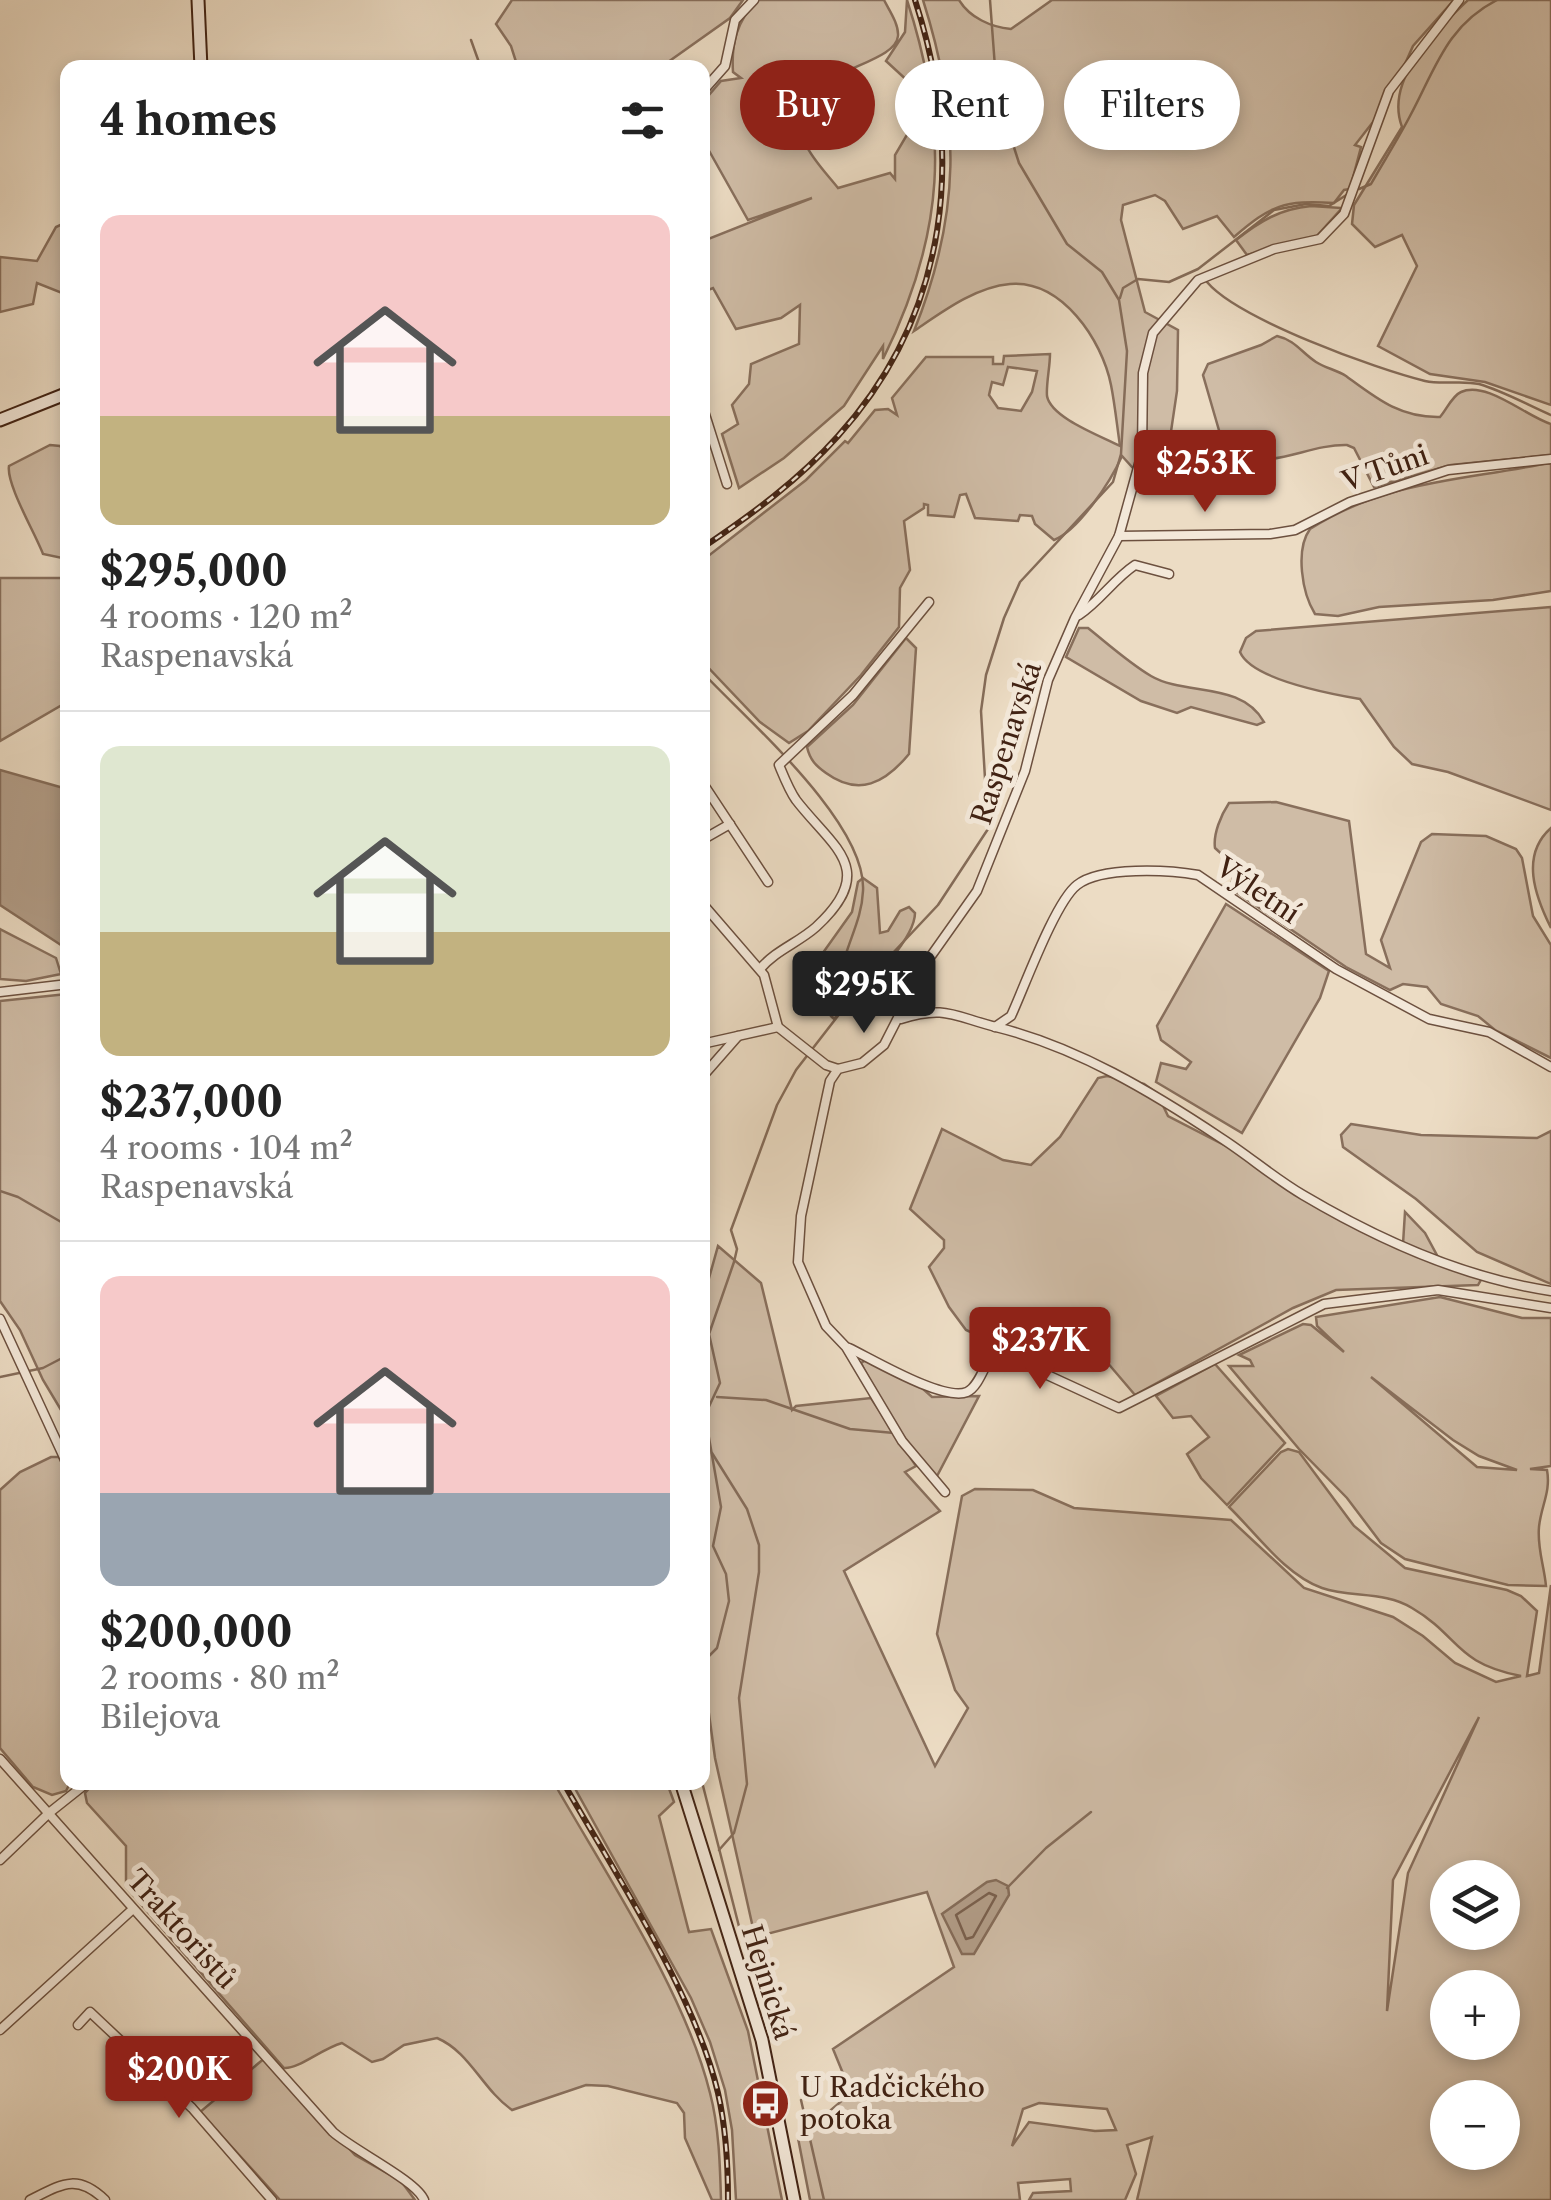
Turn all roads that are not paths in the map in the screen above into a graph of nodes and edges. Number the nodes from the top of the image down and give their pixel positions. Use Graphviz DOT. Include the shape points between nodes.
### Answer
graph roads {
  1 [pos="198,0"];
  2 [pos="754,0"];
  3 [pos="1459,0"];
  4 [pos="201,60"];
  5 [pos="710,83"];
  6 [pos="60,396"];
  7 [pos="0,420"];
  8 [pos="710,430"];
  9 [pos="1551,458"];
  10 [pos="727,484"];
  11 [pos="1119,536"];
  12 [pos="1169,574"];
  13 [pos="929,602"];
  14 [pos="1075,618"];
  15 [pos="710,794"];
  16 [pos="730,824"];
  17 [pos="710,835"];
  18 [pos="768,882"];
  19 [pos="710,912"];
  20 [pos="760,969"];
  21 [pos="60,985"];
  22 [pos="0,992"];
  23 [pos="900,1019"];
  24 [pos="778,1027"];
  25 [pos="995,1027"];
  26 [pos="738,1036"];
  27 [pos="710,1042"];
  28 [pos="1551,1068"];
  29 [pos="710,1069"];
  30 [pos="838,1069"];
  31 [pos="1551,1290"];
  32 [pos="1551,1308"];
  33 [pos="0,1319"];
  34 [pos="846,1347"];
  35 [pos="60,1449"];
  36 [pos="944,1492"];
  37 [pos="0,1758"];
  38 [pos="78,1790"];
  39 [pos="684,1790"];
  40 [pos="49,1812"];
  41 [pos="0,1860"];
  42 [pos="133,1909"];
  43 [pos="78,2025"];
  44 [pos="0,2030"];
  45 [pos="30,2200"];
  46 [pos="105,2200"];
  47 [pos="272,2200"];
  48 [pos="425,2200"];
  49 [pos="794,2200"];
  1 -- 4 [label="main road"];
  2 -- 5 [label="street" via="736,20 725,66"];
  3 -- 11 [label="street, Raspenavská" via="1389,92 1344,214 1320,239 1274,248 1198,280 1152,333 1142,373 1142,453"];
  6 -- 7 [label="main road"];
  8 -- 10 [label="street"];
  9 -- 11 [label="street, V Tůni" via="1448,470 1350,502 1295,530"];
  11 -- 14 [label="street, Raspenavská"];
  12 -- 14 [label="street, Raspenavská" via="1135,565"];
  13 -- 20 [label="street" via="853,695 778,765 794,797 842,851 847,882 813,930"];
  14 -- 23 [label="street, Raspenavská" via="1048,680 1026,770 977,891 926,962"];
  15 -- 16 [label="street"];
  16 -- 17 [label="street"];
  16 -- 18 [label="street"];
  19 -- 20 [label="street"];
  20 -- 24 [label="street"];
  21 -- 22 [label="street"];
  23 -- 25 [label="street" via="933,1009"];
  23 -- 30 [label="street, Raspenavská" via="862,1063"];
  24 -- 26 [label="street"];
  24 -- 30 [label="street"];
  25 -- 28 [label="street, Výletní" via="1011,1016 1076,886 1099,876 1171,870 1198,875 1336,969 1429,1019 1489,1032"];
  25 -- 31 [label="street" via="1106,1069 1300,1194 1379,1236 1502,1283"];
  26 -- 27 [label="street"];
  26 -- 29 [label="street"];
  30 -- 34 [label="street" via="800,1216 798,1262 826,1326"];
  32 -- 34 [label="street" via="1438,1290 1324,1304 1119,1408 1012,1352 993,1352 975,1386 956,1393"];
  33 -- 35 [label="street"];
  34 -- 36 [label="street" via="902,1442"];
  37 -- 40 [label="street, Traktoristů"];
  38 -- 40 [label="street"];
  39 -- 49 [label="main road, Hejnická" via="762,2040"];
  40 -- 41 [label="street"];
  40 -- 42 [label="street, Traktoristů"];
  42 -- 44 [label="street"];
  42 -- 48 [label="street, Traktoristů" via="333,2132"];
  43 -- 47 [label="street" via="90,2012 192,2108"];
  45 -- 46 [label="street" via="70,2182 91,2186"];
}
